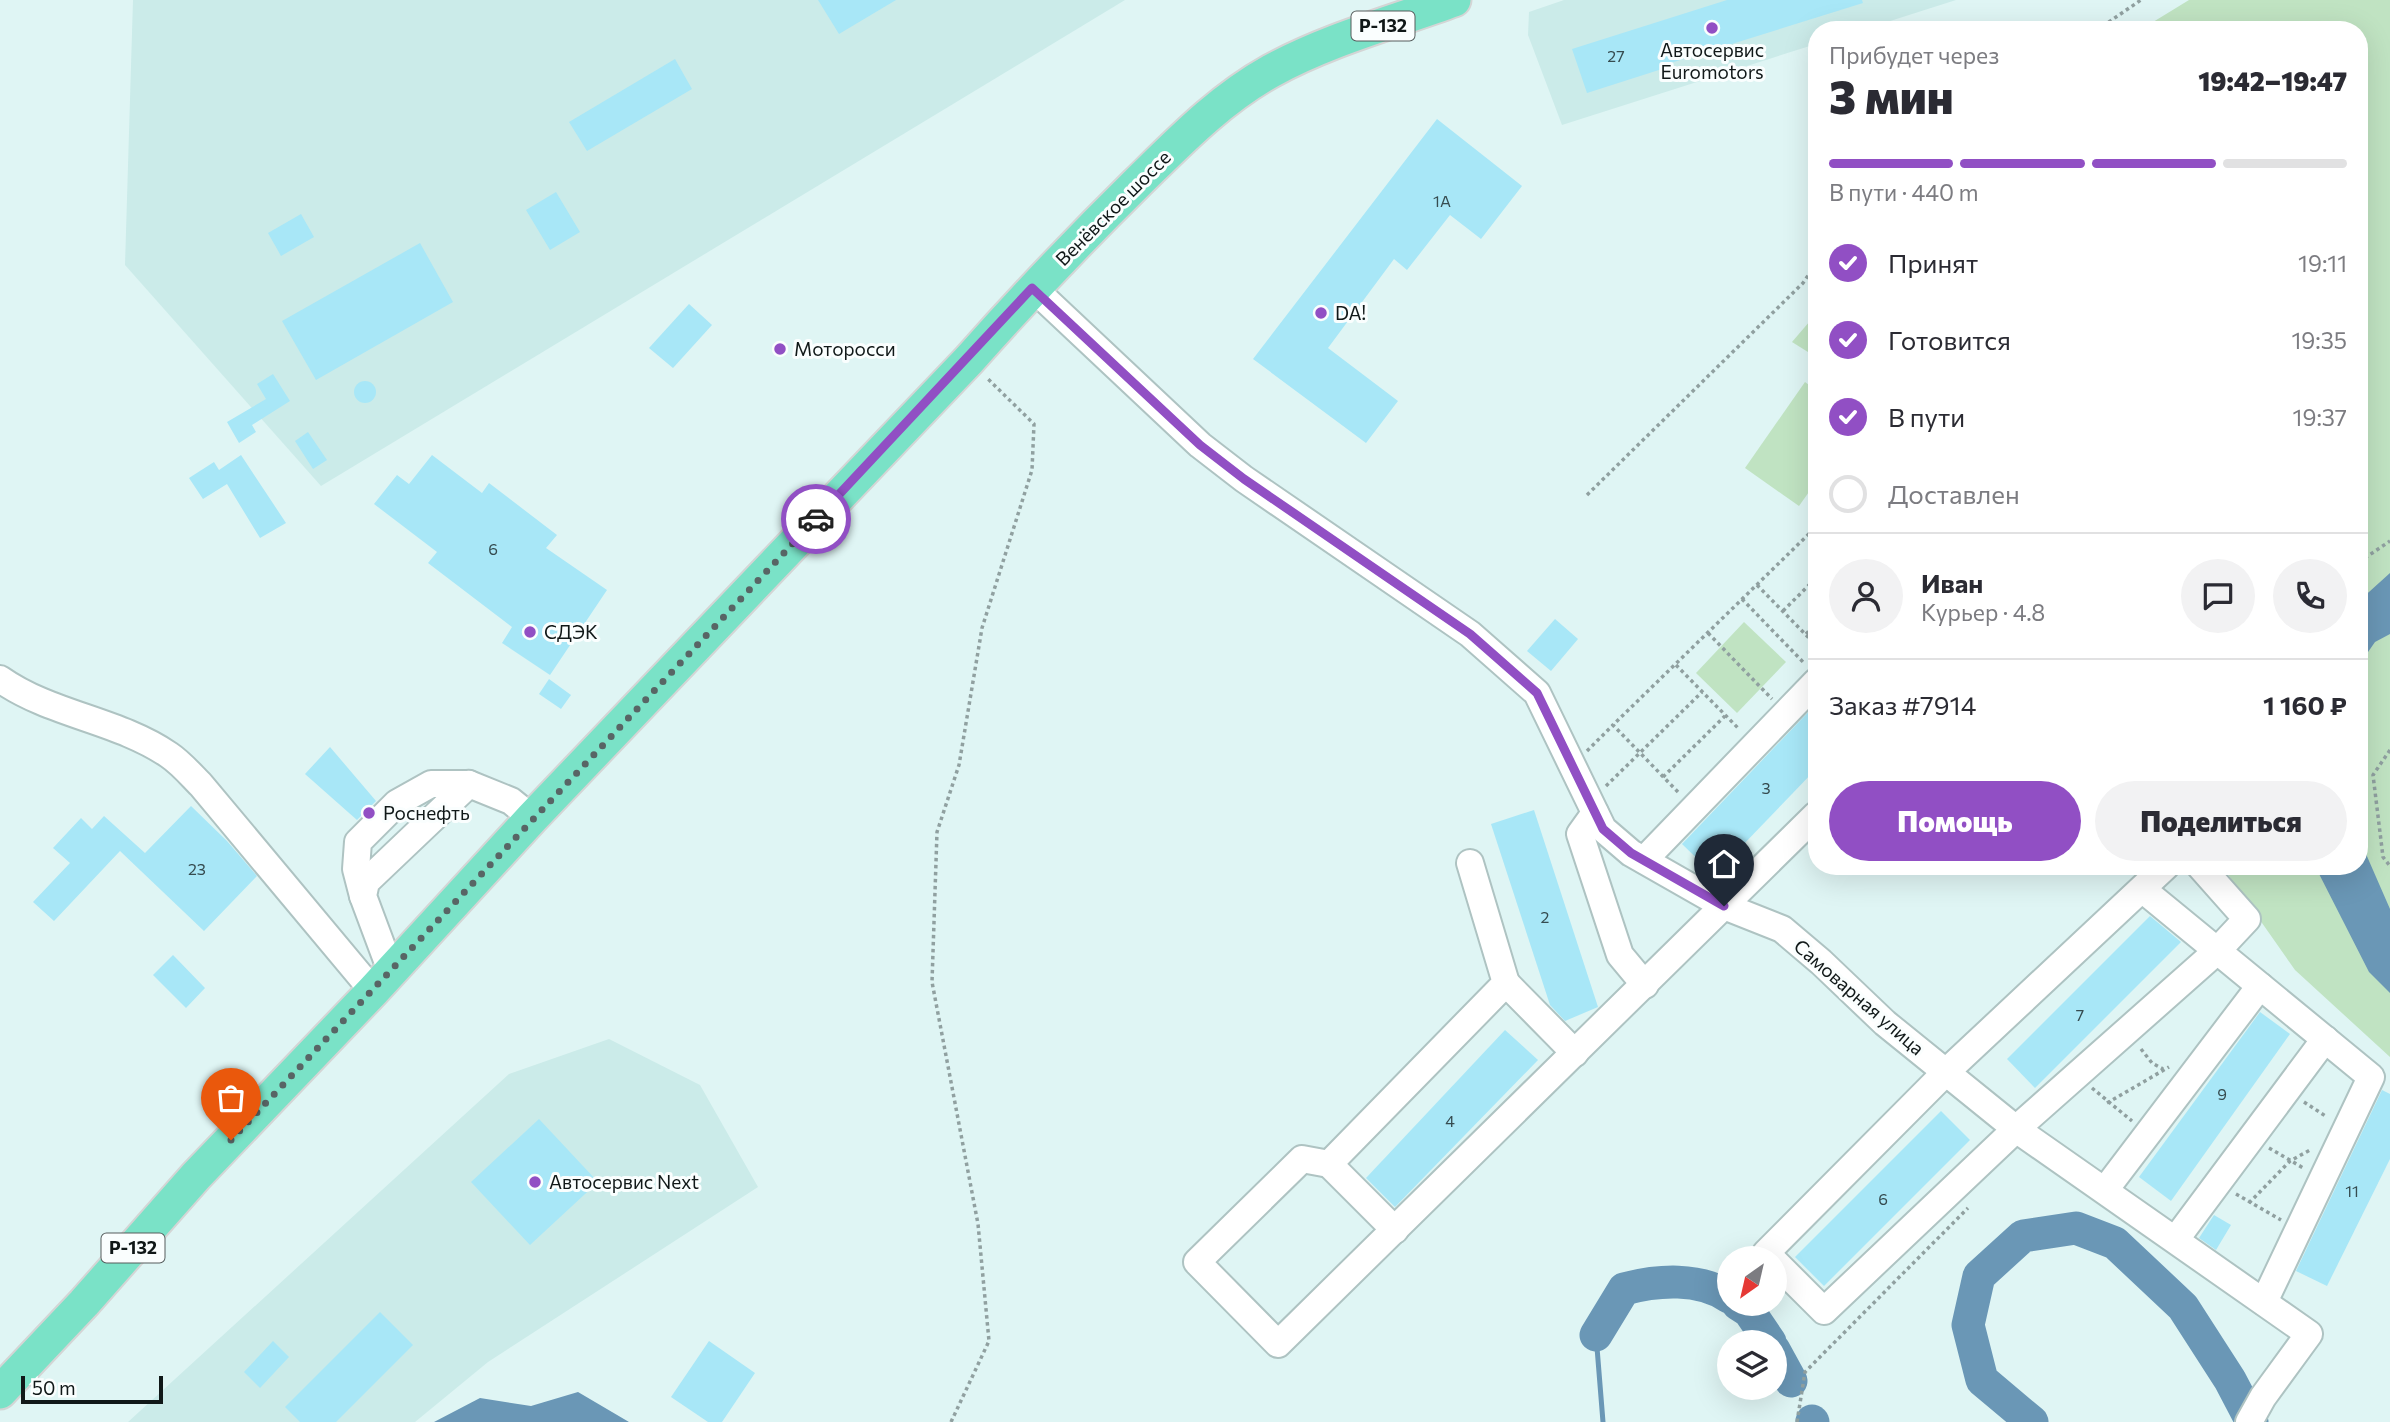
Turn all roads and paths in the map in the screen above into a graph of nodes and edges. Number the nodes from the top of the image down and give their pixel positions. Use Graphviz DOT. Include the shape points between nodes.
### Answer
graph roads {
  1 [pos="1454,0"];
  2 [pos="2141,0"];
  3 [pos="2110,21"];
  4 [pos="1808,276"];
  5 [pos="1032,288"];
  6 [pos="968,360"];
  7 [pos="1587,495"];
  8 [pos="1808,537"];
  9 [pos="2390,541"];
  10 [pos="2368,556"];
  11 [pos="1757,585"];
  12 [pos="1808,586"];
  13 [pos="1742,599"];
  14 [pos="1783,611"];
  15 [pos="1808,631"];
  16 [pos="1707,633"];
  17 [pos="1805,634"];
  18 [pos="1808,637"];
  19 [pos="1675,664"];
  20 [pos="1808,670"];
  21 [pos="0,679"];
  22 [pos="1808,686"];
  23 [pos="1703,692"];
  24 [pos="1786,713"];
  25 [pos="1726,716"];
  26 [pos="1613,725"];
  27 [pos="1755,746"];
  28 [pos="2390,750"];
  29 [pos="1640,753"];
  30 [pos="1572,765"];
  31 [pos="1663,777"];
  32 [pos="469,784"];
  33 [pos="1592,808"];
  34 [pos="1694,808"];
  35 [pos="532,818"];
  36 [pos="1808,823"];
  37 [pos="1644,860"];
  38 [pos="1470,863"];
  39 [pos="2390,866"];
  40 [pos="2157,875"];
  41 [pos="2208,875"];
  42 [pos="2142,889"];
  43 [pos="363,896"];
  44 [pos="1724,906"];
  45 [pos="2217,951"];
  46 [pos="382,981"];
  47 [pos="1506,984"];
  48 [pos="1645,985"];
  49 [pos="2260,986"];
  50 [pos="2126,1031"];
  51 [pos="2325,1039"];
  52 [pos="1575,1054"];
  53 [pos="2163,1069"];
  54 [pos="1946,1072"];
  55 [pos="2078,1074"];
  56 [pos="2181,1074"];
  57 [pos="2287,1091"];
  58 [pos="2107,1103"];
  59 [pos="2016,1129"];
  60 [pos="2346,1129"];
  61 [pos="2148,1133"];
  62 [pos="2252,1137"];
  63 [pos="2313,1148"];
  64 [pos="2290,1161"];
  65 [pos="1329,1164"];
  66 [pos="2323,1177"];
  67 [pos="2218,1182"];
  68 [pos="2105,1190"];
  69 [pos="1976,1200"];
  70 [pos="2249,1203"];
  71 [pos="2299,1229"];
  72 [pos="1395,1230"];
  73 [pos="2176,1239"];
  74 [pos="1773,1246"];
  75 [pos="1787,1274"];
  76 [pos="2264,1302"];
  77 [pos="0,1392"];
  78 [pos="951,1422"];
  79 [pos="1797,1422"];
  80 [pos="2249,1422"];
  1 -- 5 [label="main road, Венёвское шоссе / Р-132" via="1312,52 1226,99"];
  2 -- 3 [label="path"];
  4 -- 7 [label="path"];
  5 -- 6 [label="main road, Венёвское шоссе / Р-132"];
  5 -- 30 [label="street, Самоварная улица" via="1200,445 1470,634 1537,693"];
  6 -- 35 [label="main road, Венёвское шоссе / Р-132"];
  6 -- 78 [label="path" via="1034,424 1032,470 982,628 959,765 937,832 932,982 978,1224 989,1341"];
  8 -- 11 [label="path"];
  9 -- 10 [label="path"];
  11 -- 13 [label="path"];
  11 -- 14 [label="path"];
  12 -- 14 [label="path"];
  13 -- 16 [label="path"];
  13 -- 20 [label="path"];
  14 -- 17 [label="path"];
  15 -- 17 [label="path"];
  16 -- 19 [label="path"];
  16 -- 24 [label="path"];
  17 -- 18 [label="path"];
  19 -- 23 [label="path"];
  19 -- 26 [label="path"];
  21 -- 46 [label="street" via="33,698 136,737 170,756"];
  22 -- 24 [label="street"];
  23 -- 25 [label="path"];
  23 -- 29 [label="path"];
  24 -- 27 [label="street"];
  25 -- 27 [label="path"];
  25 -- 31 [label="path"];
  26 -- 29 [label="path"];
  26 -- 30 [label="path"];
  27 -- 34 [label="street"];
  28 -- 39 [label="path" via="2373,775 2383,858"];
  29 -- 31 [label="path"];
  29 -- 33 [label="path"];
  30 -- 33 [label="street, Самоварная улица"];
  31 -- 34 [label="path"];
  32 -- 35 [label="street" via="511,801"];
  32 -- 43 [label="street" via="366,882"];
  32 -- 43 [label="street" via="431,784 397,803 358,842 356,869"];
  33 -- 37 [label="street, Самоварная улица" via="1603,829"];
  33 -- 48 [label="street" via="1580,834 1620,955"];
  34 -- 37 [label="street"];
  35 -- 46 [label="main road, Венёвское шоссе / Р-132"];
  36 -- 44 [label="street"];
  37 -- 44 [label="street, Самоварная улица"];
  38 -- 47 [label="street"];
  40 -- 42 [label="street"];
  41 -- 45 [label="street" via="2247,919"];
  42 -- 45 [label="street"];
  42 -- 54 [label="street"];
  43 -- 46 [label="street"];
  44 -- 48 [label="street"];
  44 -- 54 [label="street, Самоварная улица" via="1782,929"];
  45 -- 49 [label="street"];
  45 -- 50 [label="street"];
  46 -- 77 [label="main road, Венёвское шоссе / Р-132" via="195,1176"];
  47 -- 52 [label="street"];
  47 -- 65 [label="street"];
  48 -- 52 [label="street"];
  49 -- 51 [label="street"];
  49 -- 56 [label="street"];
  50 -- 53 [label="path" via="2152,1063"];
  50 -- 55 [label="street"];
  51 -- 57 [label="street"];
  51 -- 60 [label="street" via="2371,1077"];
  52 -- 72 [label="street"];
  53 -- 56 [label="path"];
  53 -- 56 [label="path"];
  53 -- 58 [label="path"];
  54 -- 59 [label="street, Самоварная улица"];
  54 -- 74 [label="street"];
  55 -- 58 [label="path"];
  55 -- 59 [label="street"];
  56 -- 61 [label="street"];
  57 -- 60 [label="path"];
  57 -- 62 [label="street"];
  58 -- 61 [label="path"];
  59 -- 68 [label="street, Самоварная улица"];
  59 -- 75 [label="street" via="1824,1311"];
  60 -- 66 [label="street"];
  61 -- 68 [label="street"];
  62 -- 64 [label="path"];
  62 -- 67 [label="street"];
  63 -- 64 [label="path"];
  64 -- 66 [label="path"];
  64 -- 70 [label="path"];
  65 -- 72 [label="street"];
  65 -- 72 [label="street" via="1302,1160 1198,1262 1278,1344"];
  66 -- 71 [label="street"];
  67 -- 70 [label="path"];
  67 -- 73 [label="street"];
  68 -- 73 [label="street, Самоварная улица"];
  69 -- 79 [label="path" via="1805,1372"];
  70 -- 71 [label="path"];
  71 -- 76 [label="street"];
  73 -- 76 [label="street, Самоварная улица"];
  76 -- 80 [label="street, Самоварная улица" via="2309,1334"];
}
